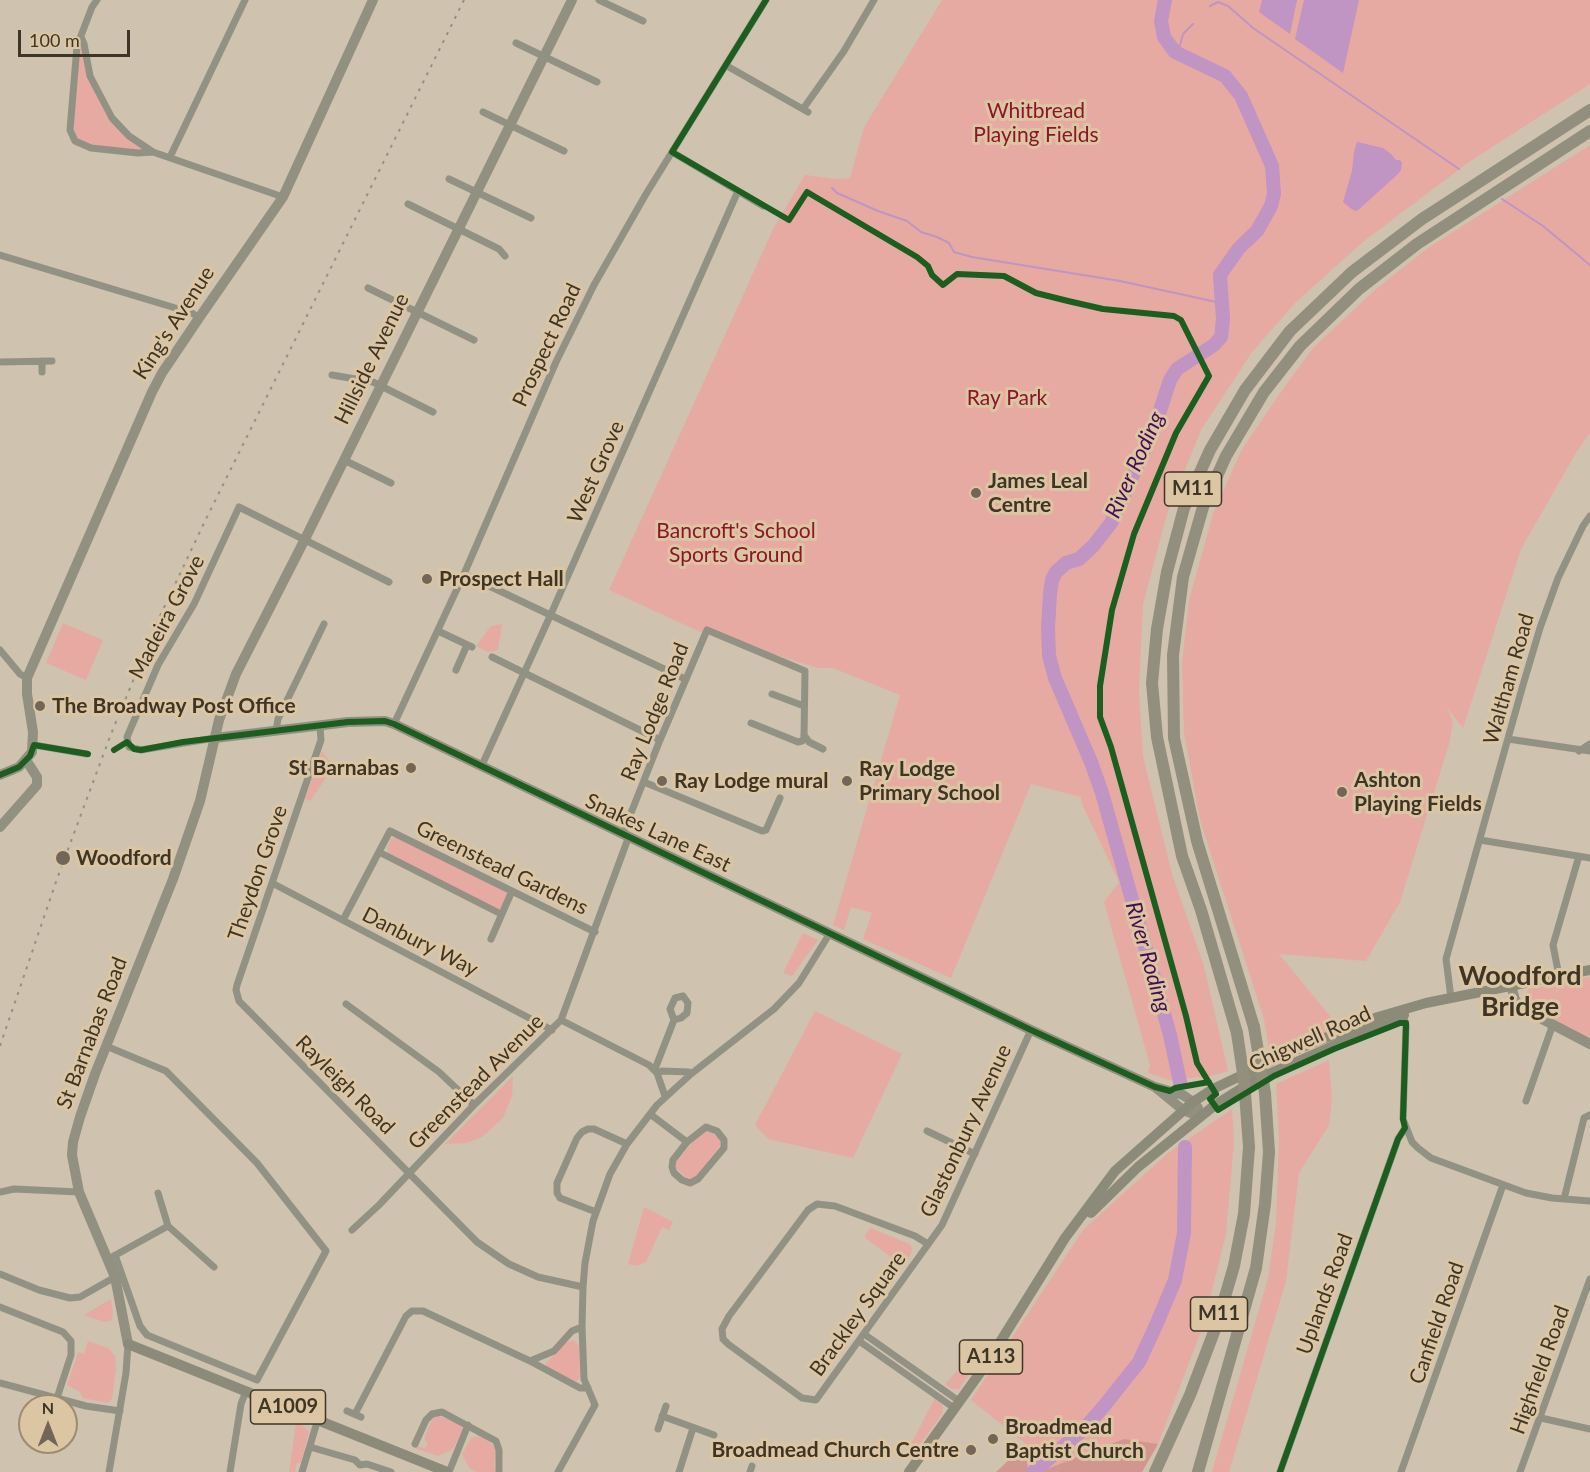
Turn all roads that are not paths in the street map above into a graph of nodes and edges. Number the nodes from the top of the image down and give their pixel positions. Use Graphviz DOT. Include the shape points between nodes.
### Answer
graph roads {
  1 [pos="97,0"];
  2 [pos="245,0"];
  3 [pos="373,0"];
  4 [pos="572,0"];
  5 [pos="599,0"];
  6 [pos="766,0"];
  7 [pos="874,0"];
  8 [pos="643,21"];
  9 [pos="81,37"];
  10 [pos="516,43"];
  11 [pos="544,57"];
  12 [pos="727,66"];
  13 [pos="597,82"];
  14 [pos="1590,110"];
  15 [pos="483,112"];
  16 [pos="510,125"];
  17 [pos="1590,131"];
  18 [pos="564,151"];
  19 [pos="153,152"];
  20 [pos="672,152"];
  21 [pos="170,157"];
  22 [pos="449,179"];
  23 [pos="738,191"];
  24 [pos="476,192"];
  25 [pos="283,197"];
  26 [pos="408,204"];
  27 [pos="763,206"];
  28 [pos="531,218"];
  29 [pos="458,229"];
  30 [pos="0,255"];
  31 [pos="505,256"];
  32 [pos="368,288"];
  33 [pos="417,312"];
  34 [pos="198,318"];
  35 [pos="474,340"];
  36 [pos="42,361"];
  37 [pos="52,361"];
  38 [pos="0,362"];
  39 [pos="42,372"];
  40 [pos="332,375"];
  41 [pos="380,387"];
  42 [pos="433,412"];
  43 [pos="344,460"];
  44 [pos="391,483"];
  45 [pos="242,500"];
  46 [pos="239,507"];
  47 [pos="1589,521"];
  48 [pos="305,539"];
  49 [pos="464,574"];
  50 [pos="389,582"];
  51 [pos="551,614"];
  52 [pos="324,624"];
  53 [pos="438,631"];
  54 [pos="0,650"];
  55 [pos="492,657"];
  56 [pos="456,670"];
  57 [pos="524,674"];
  58 [pos="27,678"];
  59 [pos="685,679"];
  60 [pos="772,694"];
  61 [pos="804,706"];
  62 [pos="751,723"];
  63 [pos="394,724"];
  64 [pos="320,727"];
  65 [pos="276,731"];
  66 [pos="804,736"];
  67 [pos="215,738"];
  68 [pos="1508,739"];
  69 [pos="660,740"];
  70 [pos="127,742"];
  71 [pos="1590,744"];
  72 [pos="34,745"];
  73 [pos="823,749"];
  74 [pos="1579,751"];
  75 [pos="1590,751"];
  76 [pos="87,754"];
  77 [pos="26,760"];
  78 [pos="482,765"];
  79 [pos="1,774"];
  80 [pos="644,782"];
  81 [pos="780,798"];
  82 [pos="0,826"];
  83 [pos="626,835"];
  84 [pos="1480,840"];
  85 [pos="379,852"];
  86 [pos="1579,856"];
  87 [pos="1590,858"];
  88 [pos="272,883"];
  89 [pos="512,891"];
  90 [pos="501,914"];
  91 [pos="343,920"];
  92 [pos="595,932"];
  93 [pos="830,933"];
  94 [pos="491,939"];
  95 [pos="1590,970"];
  96 [pos="1559,976"];
  97 [pos="1511,985"];
  98 [pos="237,994"];
  99 [pos="1451,998"];
  100 [pos="346,1004"];
  101 [pos="1403,1012"];
  102 [pos="561,1020"];
  103 [pos="674,1020"];
  104 [pos="1553,1024"];
  105 [pos="552,1030"];
  106 [pos="1030,1030"];
  107 [pos="1590,1044"];
  108 [pos="106,1046"];
  109 [pos="656,1071"];
  110 [pos="691,1074"];
  111 [pos="1155,1087"];
  112 [pos="665,1096"];
  113 [pos="1526,1101"];
  114 [pos="1193,1102"];
  115 [pos="474,1105"];
  116 [pos="1183,1110"];
  117 [pos="650,1114"];
  118 [pos="1590,1115"];
  119 [pos="1199,1116"];
  120 [pos="1405,1128"];
  121 [pos="927,1131"];
  122 [pos="687,1142"];
  123 [pos="627,1144"];
  124 [pos="975,1154"];
  125 [pos="408,1174"];
  126 [pos="1503,1185"];
  127 [pos="0,1192"];
  128 [pos="79,1192"];
  129 [pos="158,1193"];
  130 [pos="1564,1199"];
  131 [pos="1590,1201"];
  132 [pos="596,1212"];
  133 [pos="168,1226"];
  134 [pos="352,1230"];
  135 [pos="1065,1238"];
  136 [pos="928,1244"];
  137 [pos="111,1257"];
  138 [pos="214,1267"];
  139 [pos="0,1274"];
  140 [pos="115,1277"];
  141 [pos="1590,1279"];
  142 [pos="583,1287"];
  143 [pos="0,1307"];
  144 [pos="582,1327"];
  145 [pos="864,1334"];
  146 [pos="859,1341"];
  147 [pos="128,1344"];
  148 [pos="530,1361"];
  149 [pos="257,1380"];
  150 [pos="0,1383"];
  151 [pos="588,1388"];
  152 [pos="249,1392"];
  153 [pos="42,1394"];
  154 [pos="58,1394"];
  155 [pos="78,1402"];
  156 [pos="957,1405"];
  157 [pos="666,1406"];
  158 [pos="120,1411"];
  159 [pos="347,1411"];
  160 [pos="662,1416"];
  161 [pos="1541,1418"];
  162 [pos="318,1419"];
  163 [pos="468,1425"];
  164 [pos="693,1428"];
  165 [pos="658,1429"];
  166 [pos="1590,1429"];
  167 [pos="714,1435"];
  168 [pos="416,1444"];
  169 [pos="310,1447"];
  170 [pos="361,1468"];
  171 [pos="109,1472"];
  172 [pos="230,1472"];
  173 [pos="302,1472"];
  174 [pos="391,1472"];
  175 [pos="448,1472"];
  176 [pos="499,1472"];
  177 [pos="558,1472"];
  178 [pos="679,1472"];
  179 [pos="909,1472"];
  180 [pos="1155,1472"];
  181 [pos="1198,1472"];
  182 [pos="1280,1472"];
  183 [pos="1401,1472"];
  184 [pos="1520,1472"];
  1 -- 9 [label="street"];
  2 -- 21 [label="street"];
  3 -- 25 [label="street, King's Avenue"];
  4 -- 11 [label="street, Hillside Avenue"];
  5 -- 8 [label="street"];
  6 -- 12 [label="street, Prospect Road"];
  7 -- 12 [label="street" via="806,111"];
  9 -- 19 [label="street" via="90,76 112,118 129,136"];
  9 -- 19 [label="street" via="75,62 71,135 81,146"];
  10 -- 11 [label="street"];
  11 -- 13 [label="street"];
  11 -- 16 [label="street, Hillside Avenue"];
  12 -- 20 [label="street, Prospect Road"];
  14 -- 180 [label="highway, M11, bridge" via="1422,219 1352,272 1290,331 1245,390 1210,450 1184,508 1157,629 1152,683 1157,737 1182,856 1236,1033 1249,1147 1244,1214 1234,1266 1190,1395"];
  15 -- 16 [label="street"];
  16 -- 18 [label="street"];
  16 -- 24 [label="street, Hillside Avenue"];
  17 -- 181 [label="highway, M11, bridge" via="1417,244 1359,289 1300,346 1253,410 1203,507 1183,577 1173,655 1174,738 1197,841 1254,1027 1265,1093 1269,1152 1256,1268"];
  19 -- 21 [label="street"];
  20 -- 23 [label="street"];
  20 -- 49 [label="street, Prospect Road" via="578,315"];
  21 -- 25 [label="street"];
  22 -- 24 [label="street"];
  23 -- 27 [label="street"];
  23 -- 51 [label="street, West Grove"];
  24 -- 28 [label="street"];
  24 -- 29 [label="street, Hillside Avenue"];
  25 -- 34 [label="street, King's Avenue"];
  26 -- 29 [label="street"];
  29 -- 31 [label="street" via="499,249"];
  29 -- 33 [label="street, Hillside Avenue"];
  30 -- 34 [label="street"];
  32 -- 33 [label="street"];
  33 -- 35 [label="street"];
  33 -- 41 [label="street, Hillside Avenue"];
  34 -- 58 [label="street, King's Avenue" via="152,392"];
  36 -- 37 [label="street"];
  36 -- 38 [label="street"];
  36 -- 39 [label="street"];
  40 -- 41 [label="street" via="373,382"];
  41 -- 42 [label="street"];
  41 -- 43 [label="street, Hillside Avenue"];
  43 -- 44 [label="street"];
  43 -- 48 [label="street, Hillside Avenue"];
  45 -- 46 [label="street, Madeira Grove"];
  46 -- 48 [label="street"];
  46 -- 70 [label="street, Madeira Grove" via="194,603 158,665"];
  47 -- 68 [label="street, Waltham Road" via="1558,578"];
  48 -- 50 [label="street"];
  48 -- 67 [label="street, Hillside Avenue" via="236,674"];
  49 -- 51 [label="street"];
  49 -- 53 [label="street, Prospect Road"];
  51 -- 57 [label="street, West Grove"];
  51 -- 59 [label="street"];
  52 -- 65 [label="street" via="278,719"];
  53 -- 56 [label="street" via="469,646"];
  53 -- 63 [label="street, Prospect Road"];
  54 -- 58 [label="street"];
  55 -- 57 [label="street"];
  57 -- 69 [label="street"];
  57 -- 78 [label="street, West Grove"];
  58 -- 72 [label="street"];
  59 -- 61 [label="street, Ray Lodge Road" via="709,630 805,671"];
  59 -- 69 [label="street, Ray Lodge Road"];
  60 -- 61 [label="street"];
  61 -- 66 [label="street, Ray Lodge Road"];
  62 -- 66 [label="street" via="798,742"];
  63 -- 64 [label="street, Snakes Lane East" via="358,722"];
  63 -- 78 [label="street, Snakes Lane East"];
  64 -- 65 [label="street, Snakes Lane East"];
  64 -- 88 [label="street, Theydon Grove" via="321,740"];
  65 -- 67 [label="street, Snakes Lane East"];
  66 -- 73 [label="street"];
  67 -- 70 [label="street, Snakes Lane East" via="141,750"];
  67 -- 108 [label="street, St Barnabas Road" via="201,801"];
  68 -- 74 [label="street"];
  68 -- 84 [label="street, Waltham Road"];
  69 -- 80 [label="street, Ray Lodge Road"];
  71 -- 74 [label="street"];
  72 -- 76 [label="street"];
  72 -- 77 [label="street"];
  74 -- 75 [label="street"];
  77 -- 79 [label="street"];
  77 -- 82 [label="street" via="37,777 37,785"];
  78 -- 83 [label="street, Snakes Lane East"];
  80 -- 81 [label="street" via="762,831 766,830"];
  80 -- 83 [label="street, Ray Lodge Road"];
  83 -- 92 [label="street, Greenstead Avenue"];
  83 -- 93 [label="street, Snakes Lane East"];
  84 -- 86 [label="street"];
  84 -- 99 [label="street, Waltham Road" via="1446,958"];
  85 -- 89 [label="street, Greenstead Gardens" via="391,831"];
  85 -- 90 [label="street"];
  85 -- 91 [label="street, Greenstead Gardens"];
  86 -- 87 [label="street"];
  86 -- 96 [label="street" via="1553,945"];
  88 -- 91 [label="street, Danbury Way"];
  88 -- 98 [label="street, Theydon Grove"];
  89 -- 90 [label="street"];
  89 -- 92 [label="street, Greenstead Gardens"];
  90 -- 94 [label="street"];
  91 -- 105 [label="street, Danbury Way"];
  92 -- 102 [label="street, Greenstead Avenue"];
  93 -- 106 [label="street, Snakes Lane East"];
  93 -- 110 [label="street" via="799,983 774,1009"];
  95 -- 96 [label="main road, Chigwell Road / A113"];
  96 -- 97 [label="main road, Chigwell Road / A113"];
  97 -- 99 [label="main road, Chigwell Road / A113"];
  97 -- 104 [label="street" via="1515,1000 1523,1009"];
  98 -- 125 [label="street, Rayleigh Road" via="244,1006"];
  99 -- 101 [label="main road, Chigwell Road / A113"];
  100 -- 115 [label="street" via="439,1072"];
  101 -- 114 [label="main road, Chigwell Road / A113" via="1295,1050"];
  101 -- 119 [label="main road, Chigwell Road / A113" via="1255,1080"];
  101 -- 120 [label="street"];
  102 -- 105 [label="street, Greenstead Avenue"];
  102 -- 109 [label="street"];
  103 -- 109 [label="street"];
  104 -- 107 [label="street"];
  104 -- 113 [label="street"];
  105 -- 115 [label="street, Greenstead Avenue"];
  106 -- 111 [label="street, Snakes Lane East"];
  106 -- 124 [label="street, Glastonbury Avenue"];
  108 -- 128 [label="street, St Barnabas Road" via="73,1142"];
  108 -- 149 [label="street" via="166,1071 257,1163 326,1251"];
  109 -- 110 [label="street"];
  109 -- 112 [label="street"];
  110 -- 112 [label="street"];
  111 -- 114 [label="street, Snakes Lane East"];
  111 -- 116 [label="street, Snakes Lane East"];
  112 -- 117 [label="street"];
  114 -- 116 [label="main road, Chigwell Road / A113"];
  114 -- 119 [label="street"];
  115 -- 125 [label="street, Greenstead Avenue"];
  116 -- 119 [label="street"];
  116 -- 135 [label="main road, Chigwell Road / A113" via="1115,1171"];
  117 -- 122 [label="street"];
  117 -- 123 [label="street"];
  118 -- 130 [label="street" via="1584,1118"];
  119 -- 135 [label="main road, Chigwell Road / A113" via="1138,1167"];
  120 -- 126 [label="street" via="1412,1142 1431,1158"];
  120 -- 182 [label="street, Uplands Road"];
  121 -- 124 [label="street"];
  122 -- 122 [label="street" via="706,1127 722,1136 725,1144 699,1179 690,1183 674,1173 672,1167"];
  123 -- 132 [label="street" via="610,1174"];
  123 -- 132 [label="street" via="602,1131 588,1129 573,1147 557,1183 557,1193 560,1198"];
  124 -- 136 [label="street, Glastonbury Avenue" via="942,1225"];
  125 -- 134 [label="street, Greenstead Avenue"];
  125 -- 142 [label="street, Rayleigh Road" via="477,1242 509,1264 538,1277"];
  126 -- 130 [label="street"];
  126 -- 183 [label="street, Canfield Road"];
  127 -- 128 [label="street"];
  128 -- 137 [label="street, St Barnabas Road" via="86,1214"];
  129 -- 133 [label="street"];
  130 -- 131 [label="street"];
  132 -- 142 [label="street"];
  133 -- 137 [label="street"];
  133 -- 138 [label="street"];
  135 -- 156 [label="main road, Chigwell Road / A113"];
  136 -- 145 [label="street, Brackley Square"];
  136 -- 146 [label="street, Brackley Square" via="835,1206 818,1204 808,1210 722,1329 728,1344 806,1400 816,1400"];
  137 -- 140 [label="street, St Barnabas Road"];
  137 -- 149 [label="street" via="147,1335"];
  139 -- 140 [label="street" via="70,1298 80,1297"];
  140 -- 147 [label="street, St Barnabas Road"];
  141 -- 161 [label="street, Highfield Road"];
  142 -- 144 [label="street"];
  143 -- 154 [label="street" via="63,1332 71,1341 71,1355"];
  144 -- 148 [label="street" via="572,1331 554,1351"];
  144 -- 151 [label="street" via="584,1379"];
  145 -- 146 [label="street, Brackley Square"];
  145 -- 156 [label="street"];
  146 -- 156 [label="street"];
  147 -- 152 [label="main road, A1009"];
  147 -- 158 [label="street"];
  148 -- 151 [label="street" via="580,1388"];
  148 -- 159 [label="street" via="423,1311 412,1311 406,1316 358,1415"];
  149 -- 152 [label="street"];
  150 -- 153 [label="street"];
  151 -- 177 [label="street" via="595,1405"];
  152 -- 162 [label="main road, A1009"];
  152 -- 172 [label="street" via="241,1404"];
  155 -- 158 [label="street"];
  156 -- 179 [label="main road, Chigwell Road / A113"];
  157 -- 160 [label="street"];
  158 -- 171 [label="street"];
  160 -- 164 [label="street"];
  160 -- 165 [label="street"];
  161 -- 166 [label="street"];
  161 -- 184 [label="street, Highfield Road"];
  162 -- 169 [label="street"];
  162 -- 175 [label="main road, A1009"];
  163 -- 168 [label="street" via="442,1412 432,1414"];
  163 -- 175 [label="street"];
  163 -- 176 [label="street" via="496,1441 500,1450"];
  164 -- 167 [label="street"];
  164 -- 178 [label="street"];
  169 -- 170 [label="street" via="348,1458"];
  169 -- 173 [label="street"];
  170 -- 174 [label="street" via="367,1464"];
}
